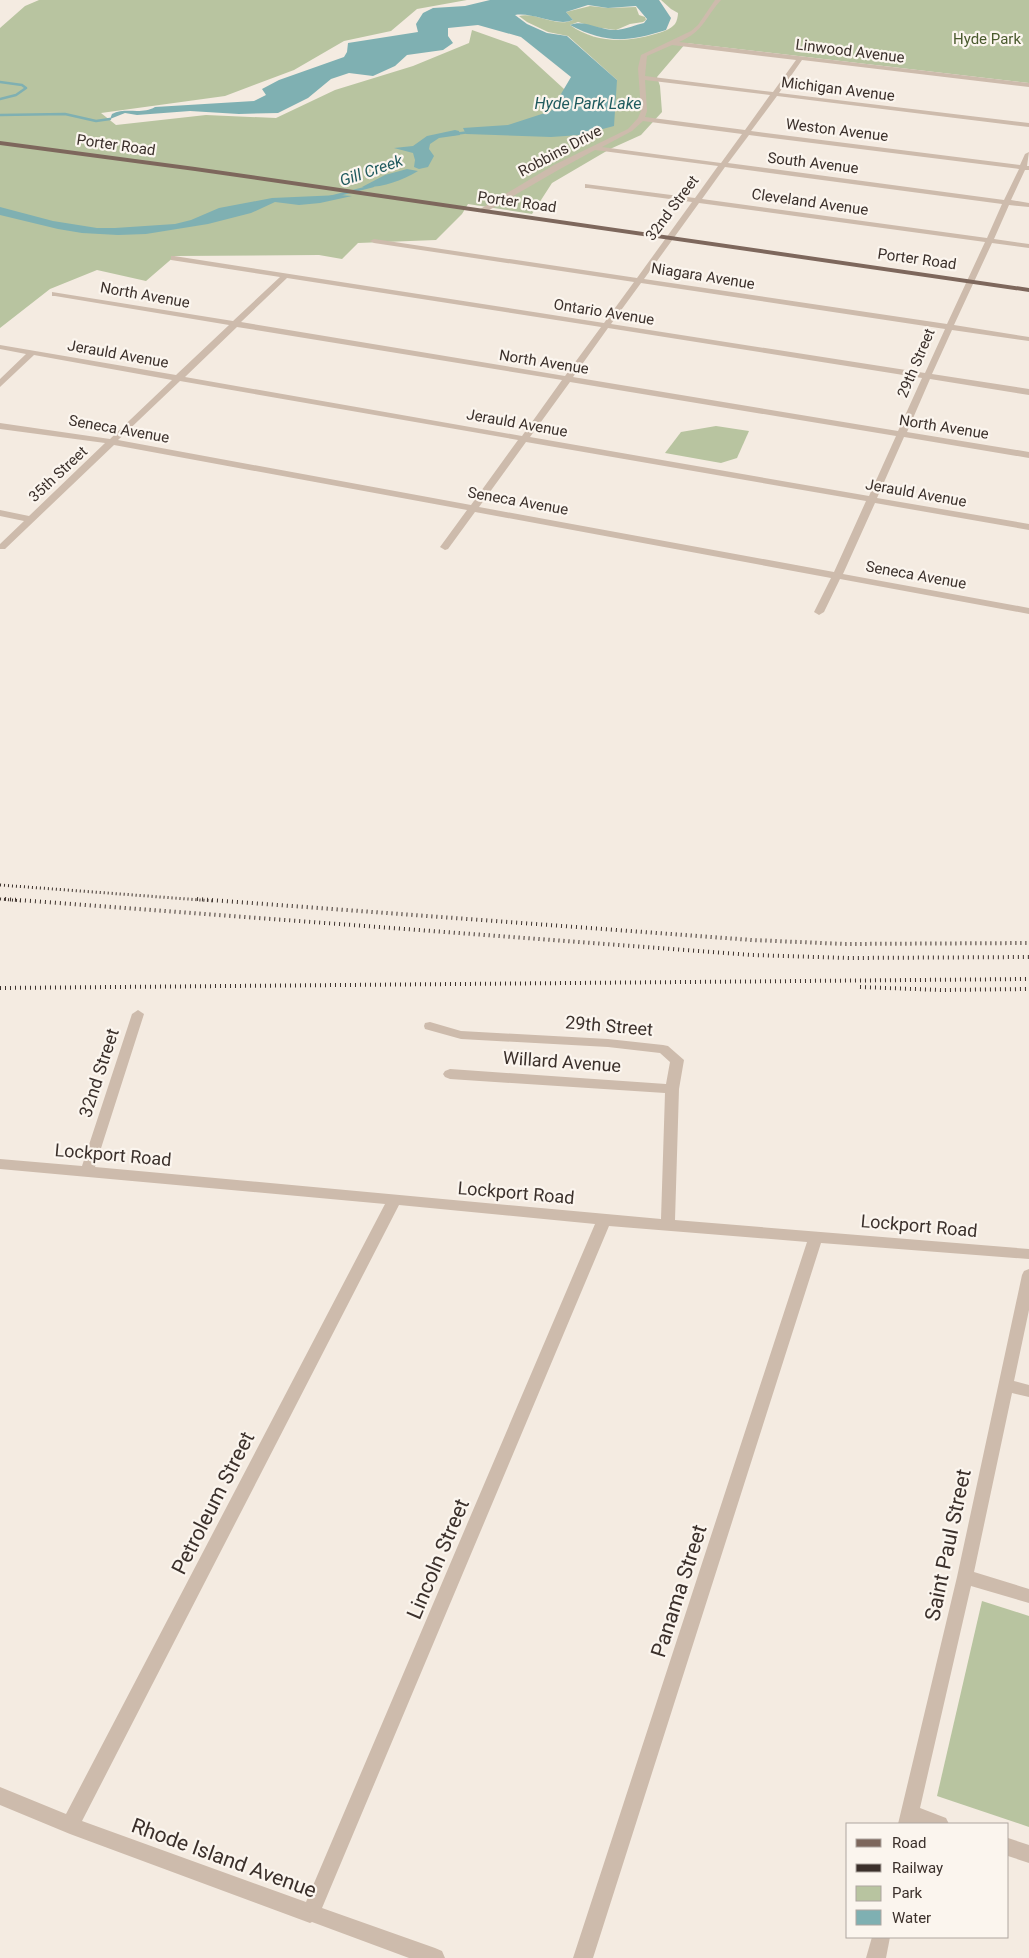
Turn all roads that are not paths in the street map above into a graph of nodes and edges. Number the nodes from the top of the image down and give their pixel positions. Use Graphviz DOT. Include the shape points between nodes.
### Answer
graph roads {
  1 [pos="718,0"];
  2 [pos="669,42"];
  3 [pos="801,58"];
  4 [pos="644,78"];
  5 [pos="1029,85"];
  6 [pos="776,94"];
  7 [pos="641,119"];
  8 [pos="1029,125"];
  9 [pos="748,132"];
  10 [pos="0,143"];
  11 [pos="594,148"];
  12 [pos="1029,154"];
  13 [pos="723,166"];
  14 [pos="1026,167"];
  15 [pos="588,186"];
  16 [pos="698,201"];
  17 [pos="1007,202"];
  18 [pos="1029,205"];
  19 [pos="481,210"];
  20 [pos="670,238"];
  21 [pos="989,240"];
  22 [pos="374,241"];
  23 [pos="1029,246"];
  24 [pos="174,258"];
  25 [pos="285,276"];
  26 [pos="638,280"];
  27 [pos="972,281"];
  28 [pos="1029,290"];
  29 [pos="55,294"];
  30 [pos="234,324"];
  31 [pos="605,326"];
  32 [pos="949,327"];
  33 [pos="1029,339"];
  34 [pos="0,348"];
  35 [pos="32,353"];
  36 [pos="928,376"];
  37 [pos="179,378"];
  38 [pos="567,379"];
  39 [pos="0,384"];
  40 [pos="1029,392"];
  41 [pos="0,426"];
  42 [pos="902,434"];
  43 [pos="524,439"];
  44 [pos="112,442"];
  45 [pos="1029,454"];
  46 [pos="872,499"];
  47 [pos="473,508"];
  48 [pos="0,513"];
  49 [pos="31,519"];
  50 [pos="1029,527"];
  51 [pos="445,546"];
  52 [pos="2,548"];
  53 [pos="838,576"];
  54 [pos="1029,611"];
  55 [pos="819,612"];
  56 [pos="138,1014"];
  57 [pos="430,1026"];
  58 [pos="450,1074"];
  59 [pos="672,1089"];
  60 [pos="0,1164"];
  61 [pos="87,1171"];
  62 [pos="394,1201"];
  63 [pos="604,1220"];
  64 [pos="668,1225"];
  65 [pos="816,1237"];
  66 [pos="1029,1254"];
  67 [pos="1029,1274"];
  68 [pos="1005,1385"];
  69 [pos="1029,1391"];
  70 [pos="965,1576"];
  71 [pos="1029,1596"];
  72 [pos="0,1796"];
  73 [pos="908,1819"];
  74 [pos="934,1823"];
  75 [pos="70,1824"];
  76 [pos="1009,1847"];
  77 [pos="1029,1854"];
  78 [pos="310,1914"];
  79 [pos="881,1938"];
  80 [pos="435,1958"];
  81 [pos="583,1958"];
  82 [pos="876,1958"];
  1 -- 2 [label="street" via="709,8 697,29"];
  2 -- 3 [label="street, Linwood Avenue"];
  2 -- 4 [label="street" via="644,55"];
  3 -- 5 [label="street, Linwood Avenue"];
  3 -- 6 [label="street, 32nd Street"];
  4 -- 6 [label="street, Michigan Avenue"];
  4 -- 7 [label="street"];
  6 -- 8 [label="street, Michigan Avenue"];
  6 -- 9 [label="street, 32nd Street"];
  7 -- 9 [label="street, Weston Avenue"];
  7 -- 11 [label="street, Robbins Drive" via="630,130"];
  9 -- 13 [label="street, 32nd Street"];
  9 -- 14 [label="street, Weston Avenue"];
  10 -- 19 [label="main road, Porter Road"];
  11 -- 13 [label="street, South Avenue"];
  11 -- 19 [label="street, Robbins Drive"];
  12 -- 14 [label="street, 29th Street"];
  13 -- 16 [label="street, 32nd Street"];
  13 -- 17 [label="street, South Avenue"];
  14 -- 17 [label="street, 29th Street"];
  15 -- 16 [label="street, Cleveland Avenue"];
  16 -- 20 [label="street, 32nd Street"];
  16 -- 21 [label="street, Cleveland Avenue"];
  17 -- 18 [label="street, South Avenue"];
  17 -- 21 [label="street, 29th Street"];
  19 -- 20 [label="main road, Porter Road"];
  20 -- 26 [label="street, 32nd Street"];
  20 -- 27 [label="main road, Porter Road"];
  21 -- 23 [label="street, Cleveland Avenue"];
  21 -- 27 [label="street, 29th Street"];
  22 -- 26 [label="street, Niagara Avenue"];
  24 -- 25 [label="street, Ontario Avenue"];
  25 -- 30 [label="street, 35th Street"];
  25 -- 31 [label="street, Ontario Avenue"];
  26 -- 31 [label="street, 32nd Street"];
  26 -- 32 [label="street, Niagara Avenue"];
  27 -- 28 [label="main road, Porter Road"];
  27 -- 32 [label="street, 29th Street"];
  29 -- 30 [label="street, North Avenue"];
  30 -- 37 [label="street, 35th Street"];
  30 -- 38 [label="street, North Avenue"];
  31 -- 36 [label="street, Ontario Avenue"];
  31 -- 38 [label="street, 32nd Street"];
  32 -- 33 [label="street, Niagara Avenue"];
  32 -- 36 [label="street, 29th Street"];
  34 -- 35 [label="street, Jerauld Avenue"];
  35 -- 37 [label="street, Jerauld Avenue"];
  35 -- 39 [label="street"];
  36 -- 40 [label="street, Ontario Avenue"];
  36 -- 42 [label="street, 29th Street"];
  37 -- 43 [label="street, Jerauld Avenue"];
  37 -- 44 [label="street, 35th Street"];
  38 -- 42 [label="street, North Avenue"];
  38 -- 43 [label="street, 32nd Street"];
  41 -- 44 [label="street, Seneca Avenue"];
  42 -- 45 [label="street, North Avenue"];
  42 -- 46 [label="street, 29th Street"];
  43 -- 46 [label="street, Jerauld Avenue"];
  43 -- 47 [label="street, 32nd Street"];
  44 -- 47 [label="street, Seneca Avenue"];
  44 -- 49 [label="street, 35th Street"];
  46 -- 50 [label="street, Jerauld Avenue"];
  46 -- 53 [label="street, 29th Street"];
  47 -- 51 [label="street, 32nd Street"];
  47 -- 53 [label="street, Seneca Avenue"];
  48 -- 49 [label="street"];
  49 -- 52 [label="street, 35th Street"];
  53 -- 54 [label="street, Seneca Avenue"];
  53 -- 55 [label="street, 29th Street"];
  56 -- 61 [label="street, 32nd Street"];
  57 -- 59 [label="street, 29th Street" via="461,1035 663,1049 677,1060"];
  58 -- 59 [label="street, Willard Avenue"];
  59 -- 64 [label="street, 29th Street"];
  60 -- 61 [label="street, Lockport Road"];
  61 -- 62 [label="street, Lockport Road"];
  62 -- 63 [label="street, Lockport Road"];
  62 -- 75 [label="street, Petroleum Street"];
  63 -- 64 [label="street, Lockport Road"];
  63 -- 78 [label="street, Lincoln Street"];
  64 -- 65 [label="street, Lockport Road"];
  65 -- 66 [label="street, Lockport Road"];
  65 -- 81 [label="street, Panama Street"];
  67 -- 68 [label="street, Saint Paul Street"];
  68 -- 69 [label="street"];
  68 -- 70 [label="street, Saint Paul Street"];
  70 -- 71 [label="street"];
  70 -- 73 [label="street, Saint Paul Street"];
  72 -- 75 [label="street, Rhode Island Avenue"];
  73 -- 74 [label="street"];
  75 -- 78 [label="street, Rhode Island Avenue"];
  76 -- 77 [label="street"];
  78 -- 80 [label="street, Rhode Island Avenue"];
  79 -- 82 [label="street"];
}
